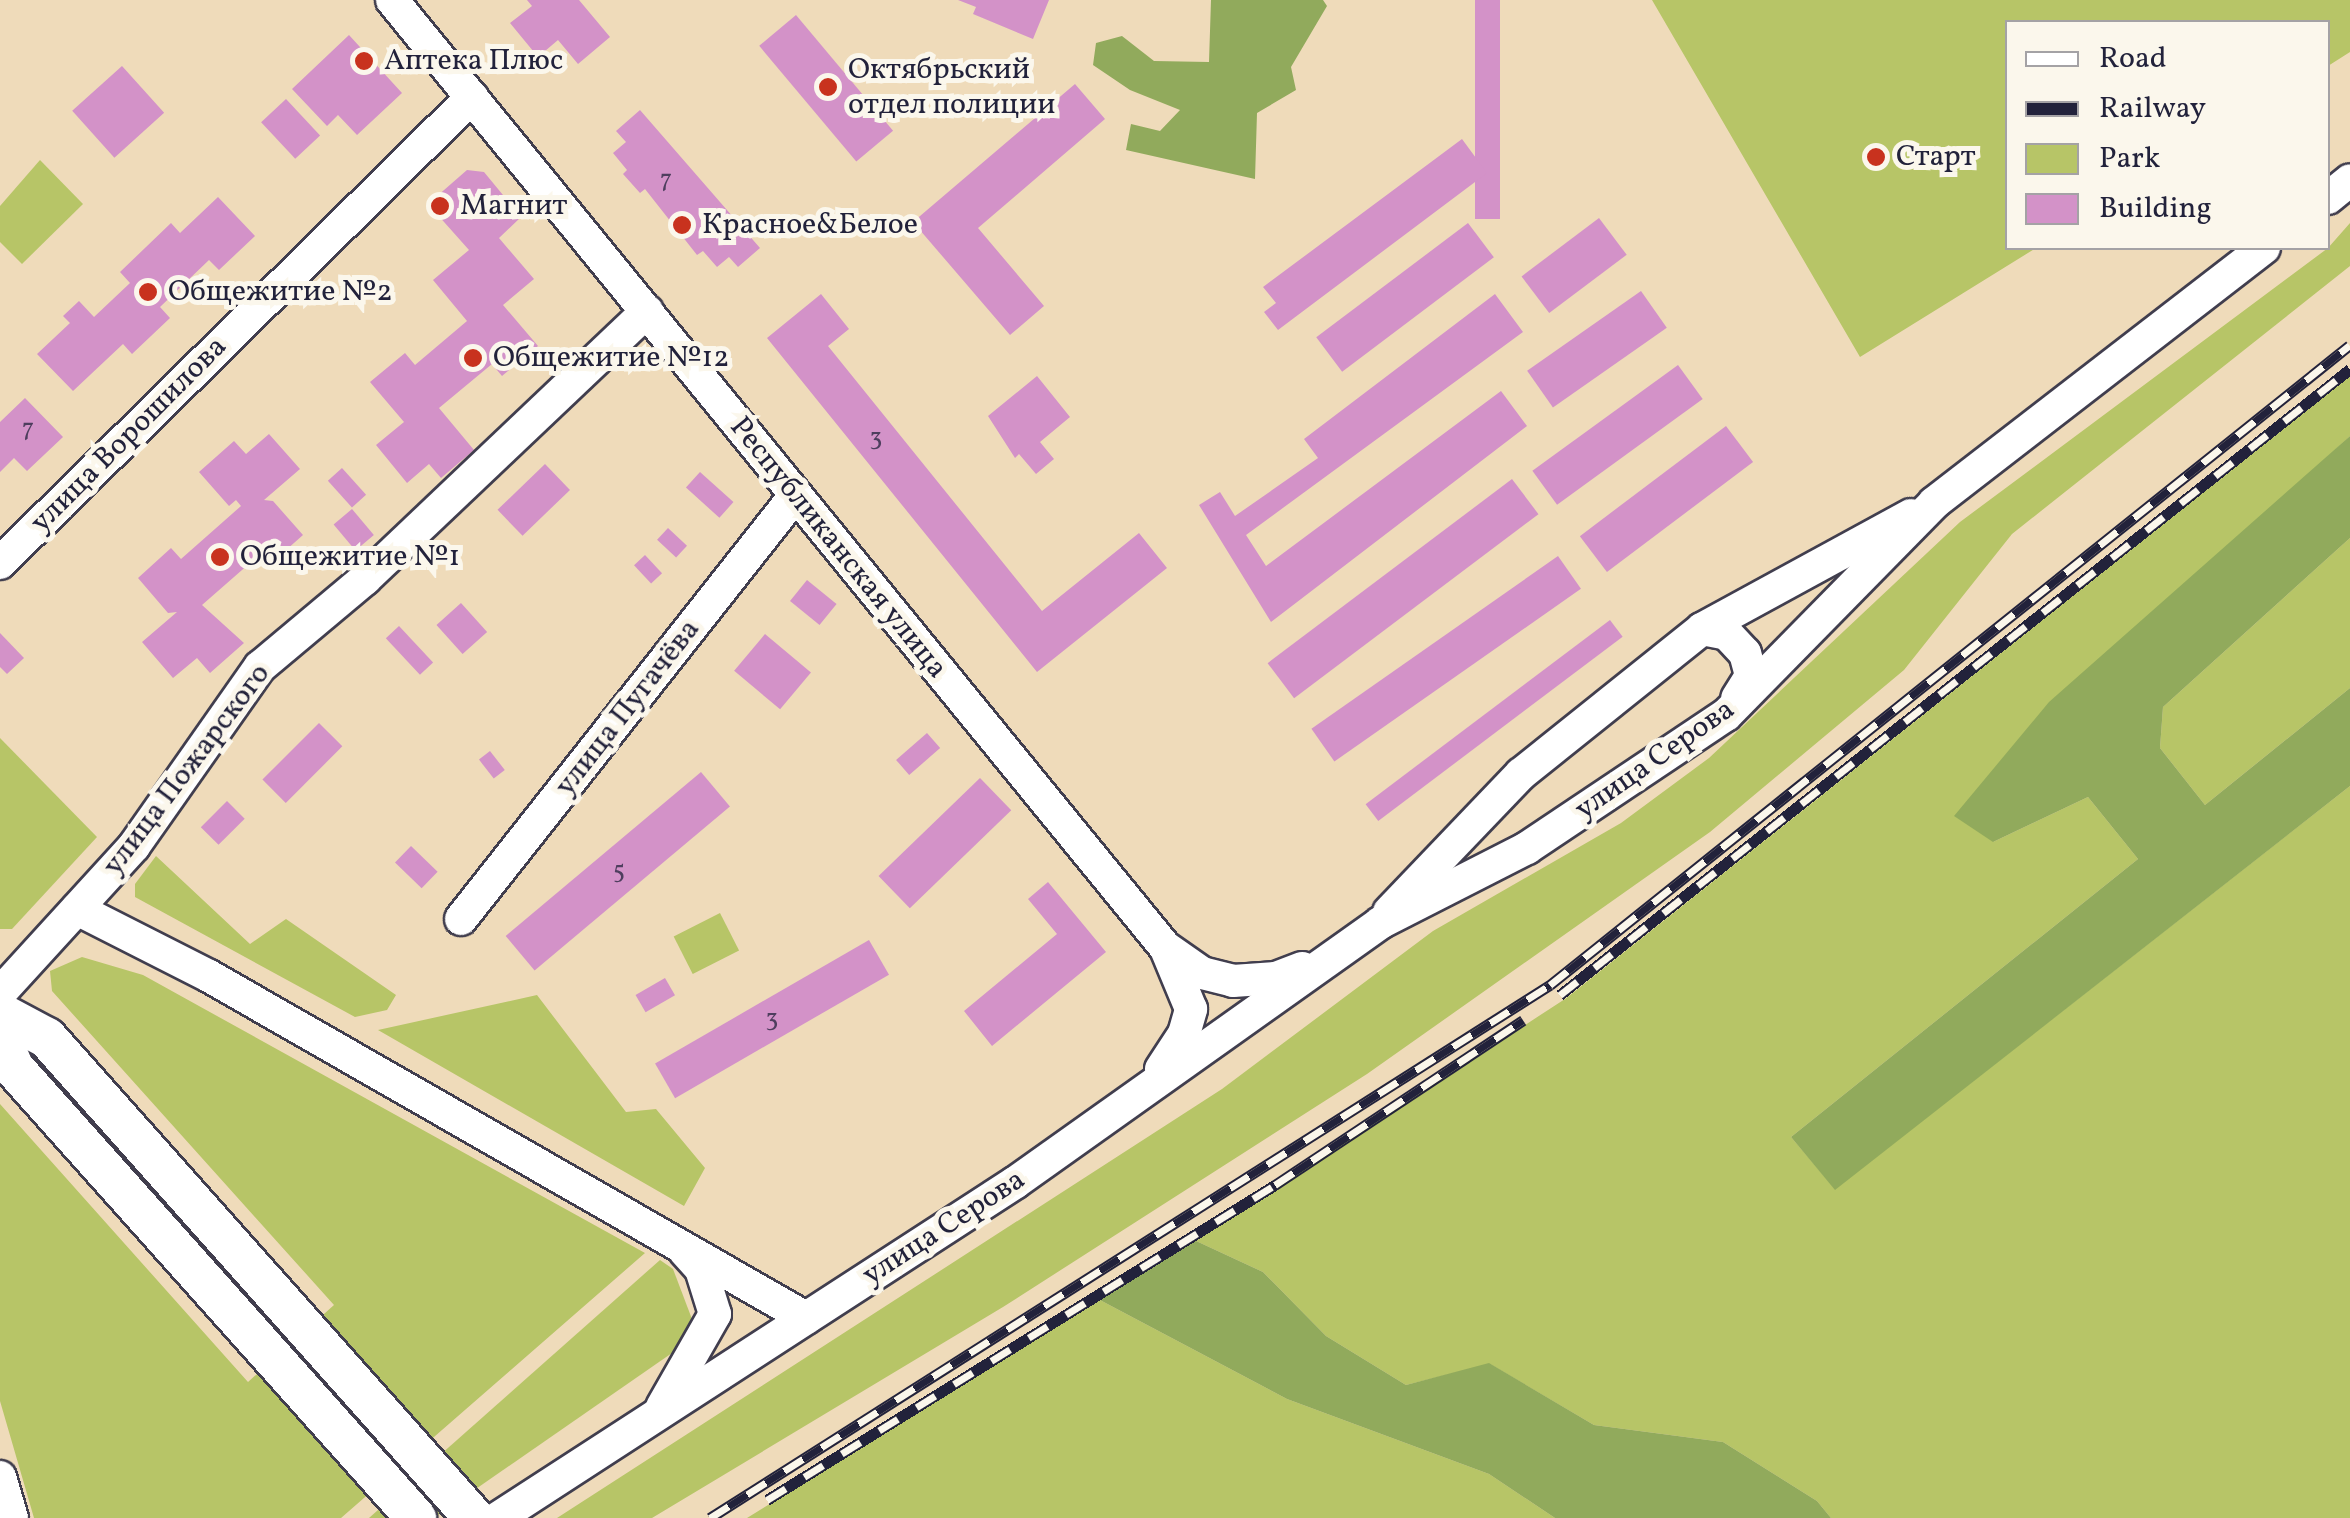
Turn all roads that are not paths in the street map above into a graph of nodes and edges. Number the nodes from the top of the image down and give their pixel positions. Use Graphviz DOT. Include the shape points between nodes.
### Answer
graph roads {
  1 [pos="392,0"];
  2 [pos="472,97"];
  3 [pos="2350,180"];
  4 [pos="2330,196"];
  5 [pos="2261,250"];
  6 [pos="647,312"];
  7 [pos="794,497"];
  8 [pos="1934,503"];
  9 [pos="0,563"];
  10 [pos="1702,629"];
  11 [pos="1726,715"];
  12 [pos="77,909"];
  13 [pos="462,919"];
  14 [pos="1380,923"];
  15 [pos="1165,947"];
  16 [pos="1340,952"];
  17 [pos="0,993"];
  18 [pos="0,1014"];
  19 [pos="0,1036"];
  20 [pos="1149,1087"];
  21 [pos="675,1239"];
  22 [pos="871,1276"];
  23 [pos="738,1278"];
  24 [pos="806,1318"];
  25 [pos="656,1416"];
  26 [pos="0,1476"];
  27 [pos="12,1518"];
  28 [pos="416,1518"];
  29 [pos="474,1518"];
  30 [pos="498,1518"];
  1 -- 2 [label="street, Республиканская улица"];
  2 -- 6 [label="street, Республиканская улица"];
  2 -- 9 [label="street, улица Ворошилова"];
  3 -- 4 [label="street"];
  5 -- 8 [label="street, улица Серова"];
  6 -- 7 [label="street, Республиканская улица"];
  6 -- 12 [label="street, улица Пожарского" via="365,578 260,667 134,846"];
  7 -- 13 [label="street, улица Пугачёва"];
  7 -- 15 [label="street, Республиканская улица"];
  8 -- 10 [label="street, улица Серова"];
  8 -- 11 [label="street, улица Серова"];
  10 -- 11 [label="street" via="1727,634 1745,654 1751,676"];
  10 -- 14 [label="street, улица Серова" via="1521,774"];
  11 -- 14 [label="street, улица Серова" via="1527,848"];
  12 -- 17 [label="street, улица Пожарского"];
  12 -- 21 [label="street" via="209,976"];
  14 -- 16 [label="street, улица Серова"];
  15 -- 16 [label="street, Республиканская улица" via="1202,974 1233,981 1276,978"];
  15 -- 20 [label="street" via="1191,1008 1184,1034"];
  16 -- 20 [label="street, улица Серова"];
  18 -- 29 [label="main road" via="47,1038"];
  19 -- 28 [label="main road" via="13,1068"];
  20 -- 22 [label="street, улица Серова"];
  21 -- 23 [label="street"];
  21 -- 25 [label="street" via="702,1270 715,1314"];
  22 -- 23 [label="street" via="800,1290"];
  22 -- 24 [label="street, улица Серова"];
  23 -- 24 [label="street"];
  24 -- 25 [label="street, улица Серова"];
  25 -- 30 [label="street, улица Серова"];
  26 -- 27 [label="street"];
}
